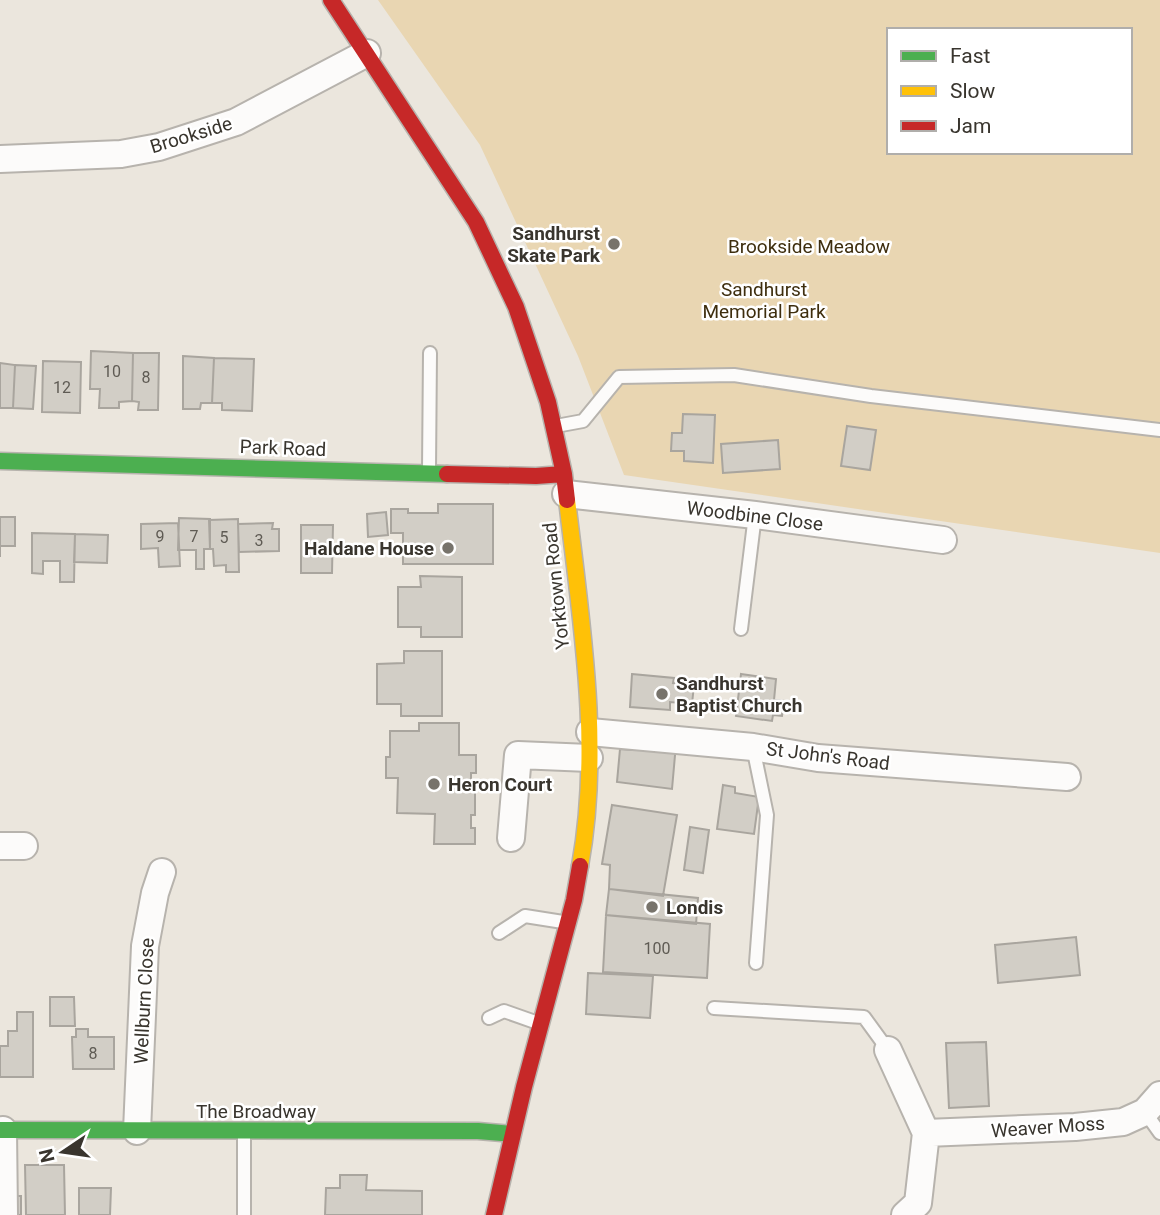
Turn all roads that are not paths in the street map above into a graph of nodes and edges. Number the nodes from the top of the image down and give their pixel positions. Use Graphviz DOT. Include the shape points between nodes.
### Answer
graph roads {
  1 [pos="331,0"];
  2 [pos="367,53"];
  3 [pos="0,159"];
  4 [pos="430,353"];
  5 [pos="555,427"];
  6 [pos="1160,430"];
  7 [pos="0,461"];
  8 [pos="429,473"];
  9 [pos="565,484"];
  10 [pos="755,515"];
  11 [pos="943,540"];
  12 [pos="741,629"];
  13 [pos="590,732"];
  14 [pos="753,747"];
  15 [pos="589,758"];
  16 [pos="1067,777"];
  17 [pos="511,838"];
  18 [pos="162,872"];
  19 [pos="568,923"];
  20 [pos="499,933"];
  21 [pos="756,963"];
  22 [pos="714,1008"];
  23 [pos="489,1018"];
  24 [pos="542,1024"];
  25 [pos="888,1050"];
  26 [pos="1153,1104"];
  27 [pos="1,1130"];
  28 [pos="137,1132"];
  29 [pos="244,1132"];
  30 [pos="926,1133"];
  31 [pos="1160,1133"];
  32 [pos="512,1134"];
  33 [pos="4,1215"];
  34 [pos="244,1215"];
  35 [pos="494,1215"];
  36 [pos="905,1215"];
  1 -- 2 [label="main road, Yorktown Road"];
  2 -- 3 [label="street, Brookside" via="236,122 159,147 121,154"];
  2 -- 5 [label="main road, Yorktown Road" via="476,222 516,307"];
  4 -- 8 [label="lane"];
  5 -- 6 [label="lane" via="583,421 619,376 734,375"];
  5 -- 9 [label="main road, Yorktown Road"];
  7 -- 8 [label="main road, Park Road"];
  8 -- 9 [label="main road, Park Road" via="536,476"];
  9 -- 10 [label="street, Woodbine Close"];
  9 -- 13 [label="main road, Yorktown Road"];
  10 -- 11 [label="street, Woodbine Close"];
  10 -- 12 [label="lane"];
  13 -- 14 [label="street, St John's Road"];
  13 -- 15 [label="main road, Yorktown Road"];
  14 -- 16 [label="street, St John's Road" via="818,758"];
  14 -- 21 [label="lane" via="767,815"];
  15 -- 17 [label="street" via="518,755"];
  15 -- 19 [label="main road, Yorktown Road" via="583,844"];
  18 -- 28 [label="street, Wellburn Close" via="145,946"];
  19 -- 20 [label="lane" via="525,916"];
  19 -- 24 [label="main road, Yorktown Road"];
  22 -- 25 [label="lane" via="864,1017"];
  23 -- 24 [label="lane" via="504,1012"];
  24 -- 32 [label="main road, Yorktown Road"];
  25 -- 30 [label="street"];
  26 -- 30 [label="street, Weaver Moss" via="1123,1122"];
  26 -- 31 [label="lane"];
  27 -- 28 [label="main road, The Broadway"];
  27 -- 33 [label="street"];
  28 -- 29 [label="main road, The Broadway"];
  29 -- 32 [label="main road, The Broadway"];
  29 -- 34 [label="lane"];
  30 -- 36 [label="street" via="918,1203"];
  32 -- 35 [label="main road, Yorktown Road"];
}
